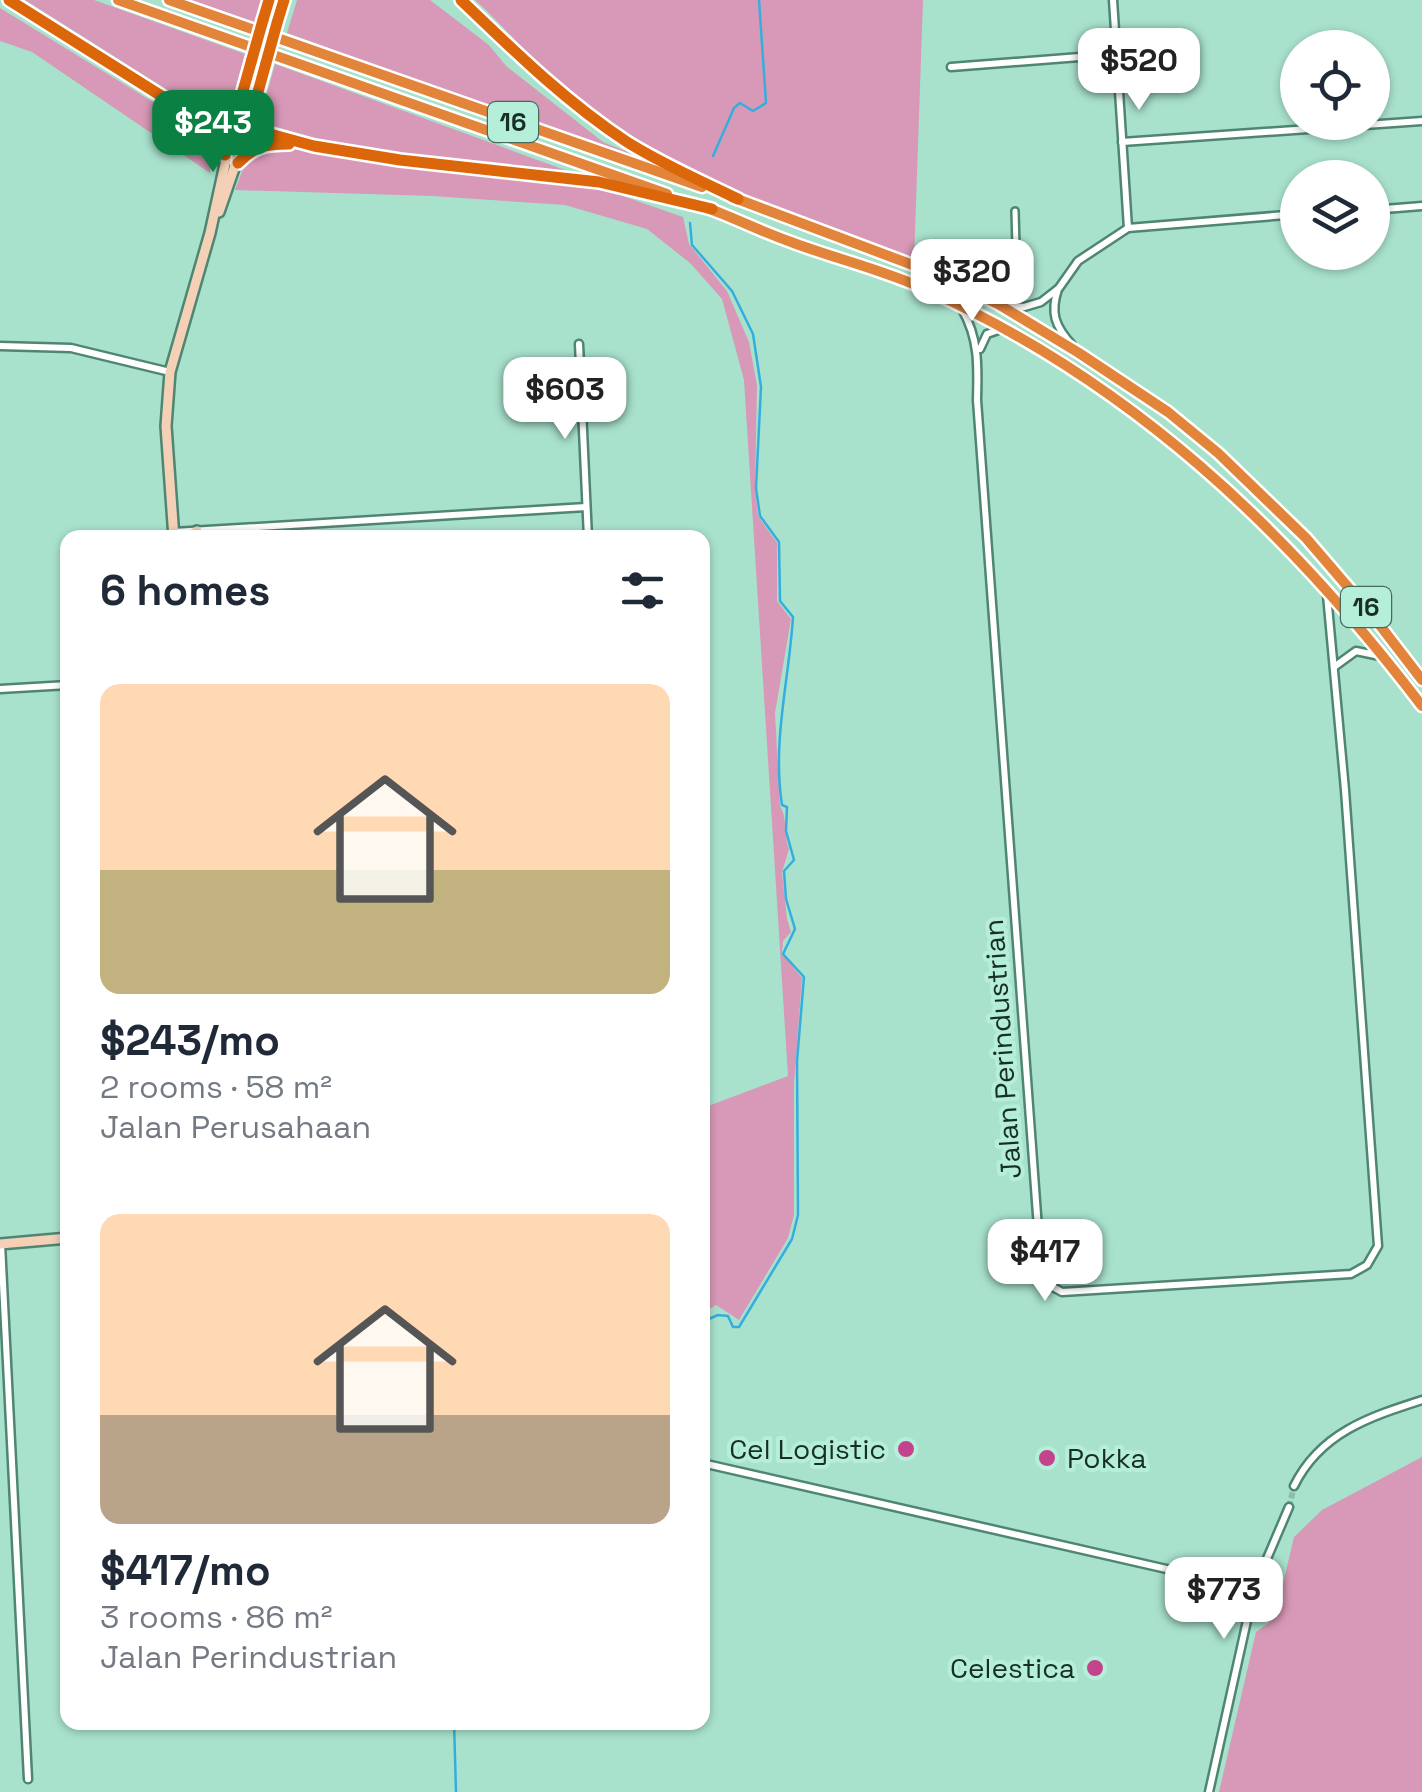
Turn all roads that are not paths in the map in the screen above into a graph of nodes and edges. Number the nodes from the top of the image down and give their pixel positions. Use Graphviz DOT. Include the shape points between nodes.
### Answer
graph roads {
  1 [pos="9,0"];
  2 [pos="118,0"];
  3 [pos="169,0"];
  4 [pos="269,0"];
  5 [pos="284,0"];
  6 [pos="452,0"];
  7 [pos="460,0"];
  8 [pos="1114,0"];
  9 [pos="482,20"];
  10 [pos="1118,54"];
  11 [pos="950,68"];
  12 [pos="171,102"];
  13 [pos="1422,121"];
  14 [pos="234,123"];
  15 [pos="248,128"];
  16 [pos="1122,142"];
  17 [pos="314,146"];
  18 [pos="225,155"];
  19 [pos="238,163"];
  20 [pos="738,199"];
  21 [pos="1422,206"];
  22 [pos="1390,209"];
  23 [pos="712,210"];
  24 [pos="1014,210"];
  25 [pos="1280,215"];
  26 [pos="1128,228"];
  27 [pos="210,234"];
  28 [pos="1016,247"];
  29 [pos="1059,288"];
  30 [pos="998,304"];
  31 [pos="961,308"];
  32 [pos="1002,329"];
  33 [pos="579,344"];
  34 [pos="0,346"];
  35 [pos="1080,353"];
  36 [pos="979,355"];
  37 [pos="170,372"];
  38 [pos="586,507"];
  39 [pos="174,530"];
  40 [pos="213,530"];
  41 [pos="587,530"];
  42 [pos="1317,576"];
  43 [pos="1387,658"];
  44 [pos="1332,668"];
  45 [pos="1422,680"];
  46 [pos="60,685"];
  47 [pos="0,689"];
  48 [pos="1422,706"];
  49 [pos="60,1239"];
  50 [pos="0,1244"];
  51 [pos="1422,1400"];
  52 [pos="710,1465"];
  53 [pos="1294,1486"];
  54 [pos="1288,1508"];
  55 [pos="1254,1589"];
  56 [pos="28,1779"];
  57 [pos="1209,1792"];
  1 -- 12 [label="highway"];
  2 -- 23 [label="highway, 16"];
  3 -- 20 [label="highway, 16"];
  4 -- 14 [label="highway, bridge"];
  5 -- 15 [label="highway, bridge"];
  6 -- 9 [label="highway"];
  7 -- 9 [label="highway"];
  8 -- 10 [label="street"];
  9 -- 20 [label="highway" via="605,127"];
  10 -- 11 [label="street"];
  10 -- 16 [label="street"];
  12 -- 14 [label="highway"];
  12 -- 18 [label="highway" via="209,130"];
  13 -- 16 [label="street"];
  14 -- 15 [label="highway"];
  14 -- 18 [label="main road"];
  15 -- 17 [label="highway"];
  15 -- 19 [label="main road"];
  16 -- 26 [label="street"];
  17 -- 19 [label="highway" via="265,144"];
  17 -- 23 [label="highway" via="599,182"];
  18 -- 27 [label="main road"];
  19 -- 27 [label="main road"];
  20 -- 30 [label="highway, 16"];
  21 -- 22 [label="street"];
  23 -- 31 [label="highway, 16"];
  24 -- 28 [label="street"];
  25 -- 26 [label="street"];
  26 -- 29 [label="street" via="1078,261"];
  27 -- 37 [label="main road"];
  29 -- 30 [label="street" via="1033,306"];
  29 -- 35 [label="street" via="1052,314"];
  30 -- 35 [label="highway, 16"];
  31 -- 32 [label="highway, 16"];
  31 -- 36 [label="street, Jalan Perindustrian"];
  32 -- 36 [label="street" via="987,334"];
  32 -- 42 [label="highway, 16" via="1151,426"];
  33 -- 38 [label="street"];
  34 -- 37 [label="street" via="71,348"];
  35 -- 45 [label="highway, 16" via="1218,453 1306,538"];
  36 -- 44 [label="street, Jalan Perindustrian" via="978,416 1041,1268 1050,1286 1062,1292 1351,1274 1374,1257 1377,1226"];
  37 -- 39 [label="main road" via="166,426"];
  38 -- 40 [label="street"];
  38 -- 41 [label="street"];
  42 -- 43 [label="highway, 16"];
  42 -- 44 [label="street" via="1327,596"];
  43 -- 44 [label="street" via="1356,651"];
  43 -- 48 [label="highway, 16"];
  46 -- 47 [label="street"];
  49 -- 50 [label="main road"];
  50 -- 56 [label="street"];
  51 -- 53 [label="street" via="1343,1430 1303,1468"];
  52 -- 55 [label="street"];
  54 -- 55 [label="street"];
  55 -- 57 [label="street"];
}
